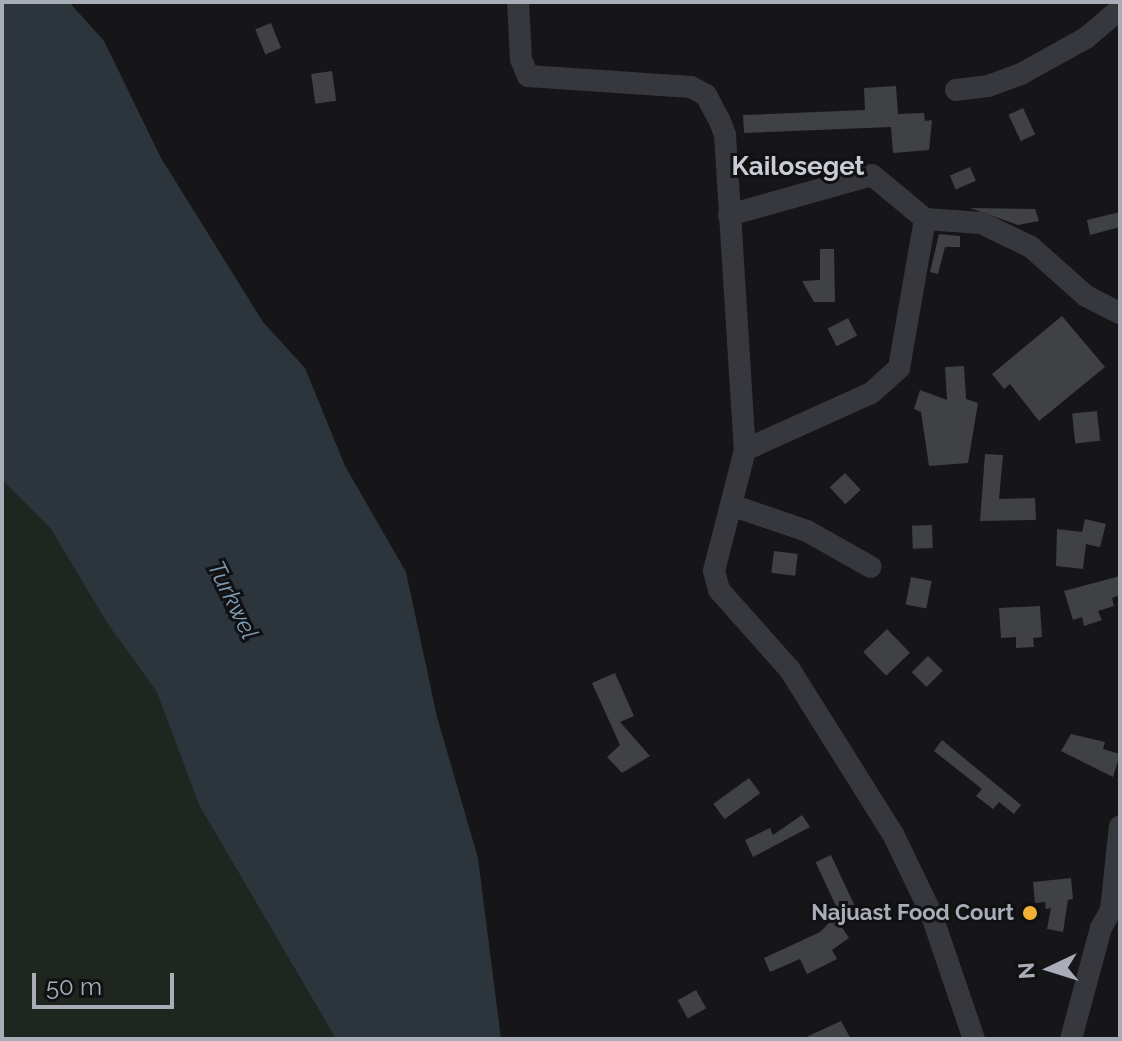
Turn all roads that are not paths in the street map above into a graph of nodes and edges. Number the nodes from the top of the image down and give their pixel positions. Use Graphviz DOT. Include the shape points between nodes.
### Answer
graph roads {
  1 [pos="518,2"];
  2 [pos="1120,9"];
  3 [pos="956,90"];
  4 [pos="729,215"];
  5 [pos="925,219"];
  6 [pos="1120,313"];
  7 [pos="745,450"];
  8 [pos="734,506"];
  9 [pos="871,567"];
  10 [pos="1120,826"];
  11 [pos="1115,911"];
  12 [pos="974,1039"];
  13 [pos="1071,1039"];
  1 -- 4 [label="street" via="521,59 528,76 691,87 706,95 725,135"];
  2 -- 3 [label="street" via="1086,38 1021,74"];
  4 -- 5 [label="street" via="872,175"];
  4 -- 7 [label="street"];
  5 -- 6 [label="street" via="981,223 1031,247 1086,296"];
  5 -- 7 [label="street" via="899,368 871,393"];
  7 -- 8 [label="street"];
  8 -- 9 [label="street" via="807,531"];
  8 -- 12 [label="street" via="714,571 719,590 790,670 893,834 931,913"];
  10 -- 11 [label="street"];
  11 -- 13 [label="street" via="1101,928"];
}
